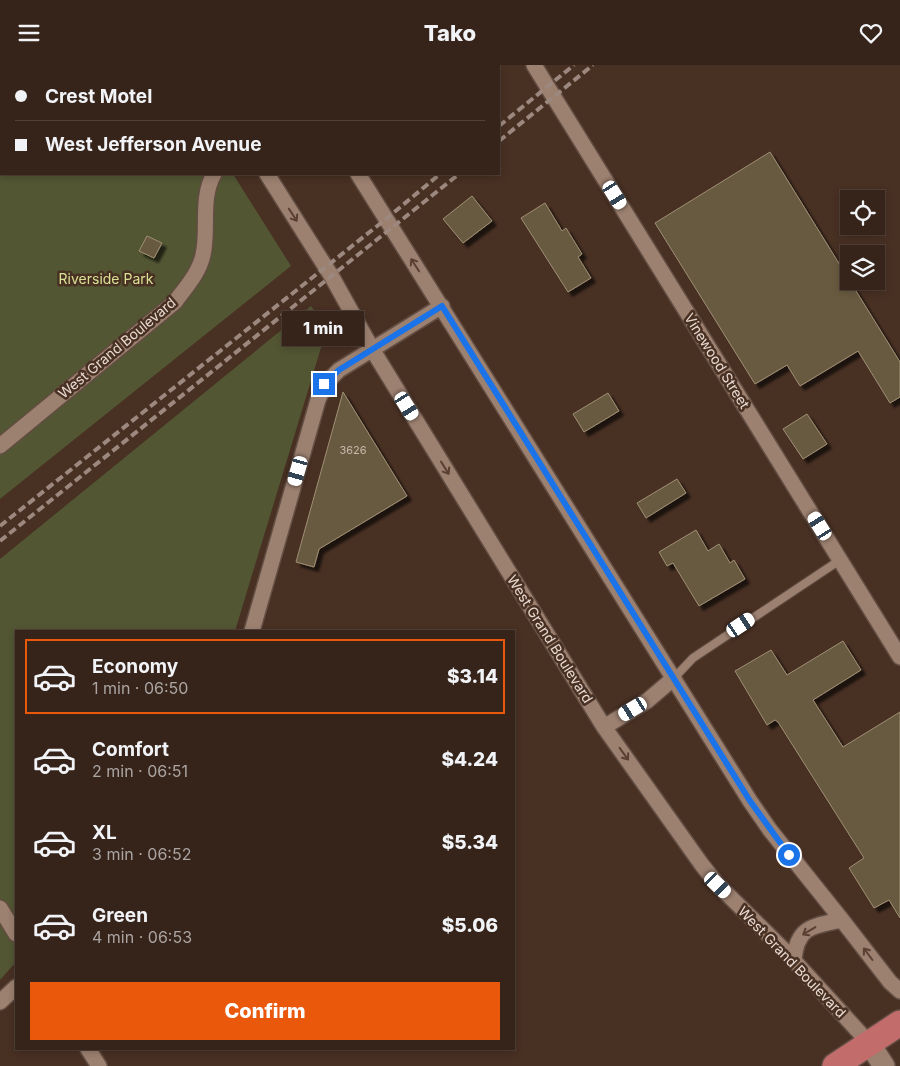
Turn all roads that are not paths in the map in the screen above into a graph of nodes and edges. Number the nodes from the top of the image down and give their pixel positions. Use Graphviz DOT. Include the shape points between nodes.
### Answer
graph roads {
  1 [pos="534,65"];
  2 [pos="213,175"];
  3 [pos="268,175"];
  4 [pos="359,175"];
  5 [pos="442,306"];
  6 [pos="372,349"];
  7 [pos="0,446"];
  8 [pos="840,559"];
  9 [pos="252,630"];
  10 [pos="900,657"];
  11 [pos="674,678"];
  12 [pos="604,727"];
  13 [pos="0,908"];
  14 [pos="842,920"];
  15 [pos="15,932"];
  16 [pos="794,961"];
  17 [pos="15,988"];
  18 [pos="900,991"];
  19 [pos="0,1002"];
  20 [pos="900,1023"];
  21 [pos="868,1043"];
  22 [pos="89,1050"];
  23 [pos="99,1066"];
  24 [pos="835,1066"];
  25 [pos="884,1066"];
  1 -- 8 [label="street, Vinewood Street"];
  2 -- 7 [label="street, West Grand Boulevard" via="207,195 202,256 188,286 175,302"];
  3 -- 6 [label="street, West Grand Boulevard, one-way" via="332,277"];
  5 -- 4 [label="street, one-way"];
  5 -- 6 [label="street"];
  5 -- 11 [label="street"];
  6 -- 9 [label="street" via="324,384"];
  6 -- 12 [label="street, West Grand Boulevard, one-way"];
  8 -- 10 [label="street, Vinewood Street"];
  8 -- 11 [label="lane" via="692,658"];
  11 -- 12 [label="street" via="647,701"];
  11 -- 14 [label="street" via="770,830"];
  12 -- 16 [label="street, West Grand Boulevard, one-way" via="718,885"];
  13 -- 15 [label="street"];
  14 -- 16 [label="street, one-way" via="820,925 802,934 795,948"];
  18 -- 14 [label="street, one-way" via="890,983"];
  16 -- 21 [label="street, West Grand Boulevard"];
  17 -- 19 [label="street"];
  20 -- 21 [label="main road"];
  21 -- 24 [label="main road"];
  21 -- 25 [label="street, West Grand Boulevard"];
  22 -- 23 [label="street"];
}
